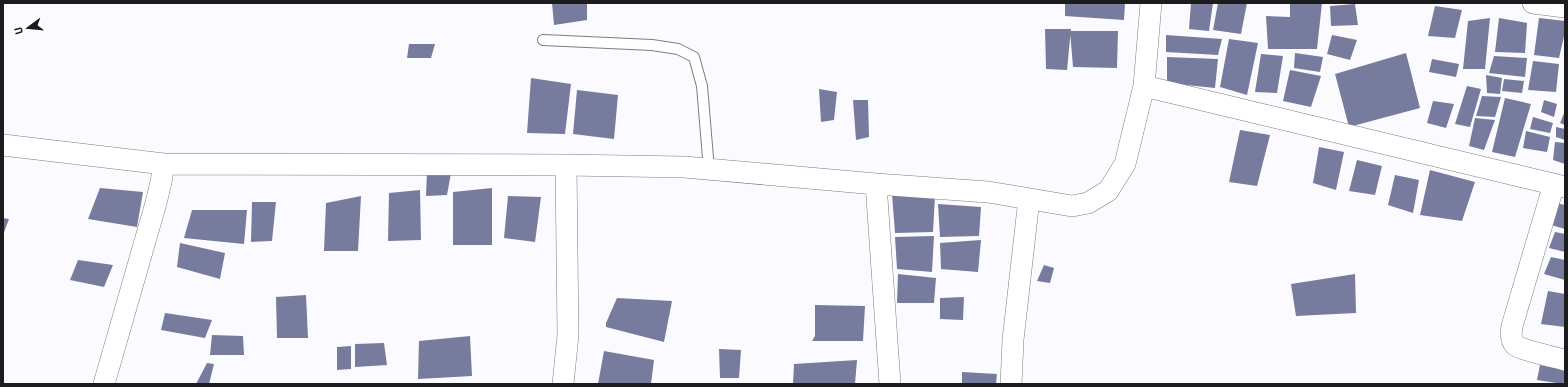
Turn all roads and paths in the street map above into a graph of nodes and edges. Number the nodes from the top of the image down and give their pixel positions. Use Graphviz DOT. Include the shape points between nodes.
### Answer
graph roads {
  1 [pos="1152,3"];
  2 [pos="1532,3"];
  3 [pos="1565,7"];
  4 [pos="543,40"];
  5 [pos="1144,86"];
  6 [pos="3,145"];
  7 [pos="164,164"];
  8 [pos="566,165"];
  9 [pos="709,170"];
  10 [pos="876,184"];
  11 [pos="1559,186"];
  12 [pos="1030,199"];
  13 [pos="1565,360"];
  14 [pos="104,384"];
  15 [pos="563,384"];
  16 [pos="890,384"];
  17 [pos="1011,384"];
  1 -- 5 [label="street"];
  2 -- 3 [label="street"];
  4 -- 9 [label="lane" via="652,45 678,49 694,58 702,86"];
  5 -- 11 [label="street"];
  5 -- 12 [label="street" via="1125,164 1108,191 1088,203 1072,206"];
  6 -- 7 [label="street"];
  7 -- 8 [label="street"];
  7 -- 14 [label="street" via="156,203"];
  8 -- 9 [label="street" via="684,167"];
  8 -- 15 [label="street" via="568,335"];
  9 -- 10 [label="street"];
  10 -- 12 [label="street" via="988,192"];
  10 -- 16 [label="street"];
  11 -- 13 [label="street" via="1511,334 1515,345"];
  12 -- 17 [label="street"];
}
